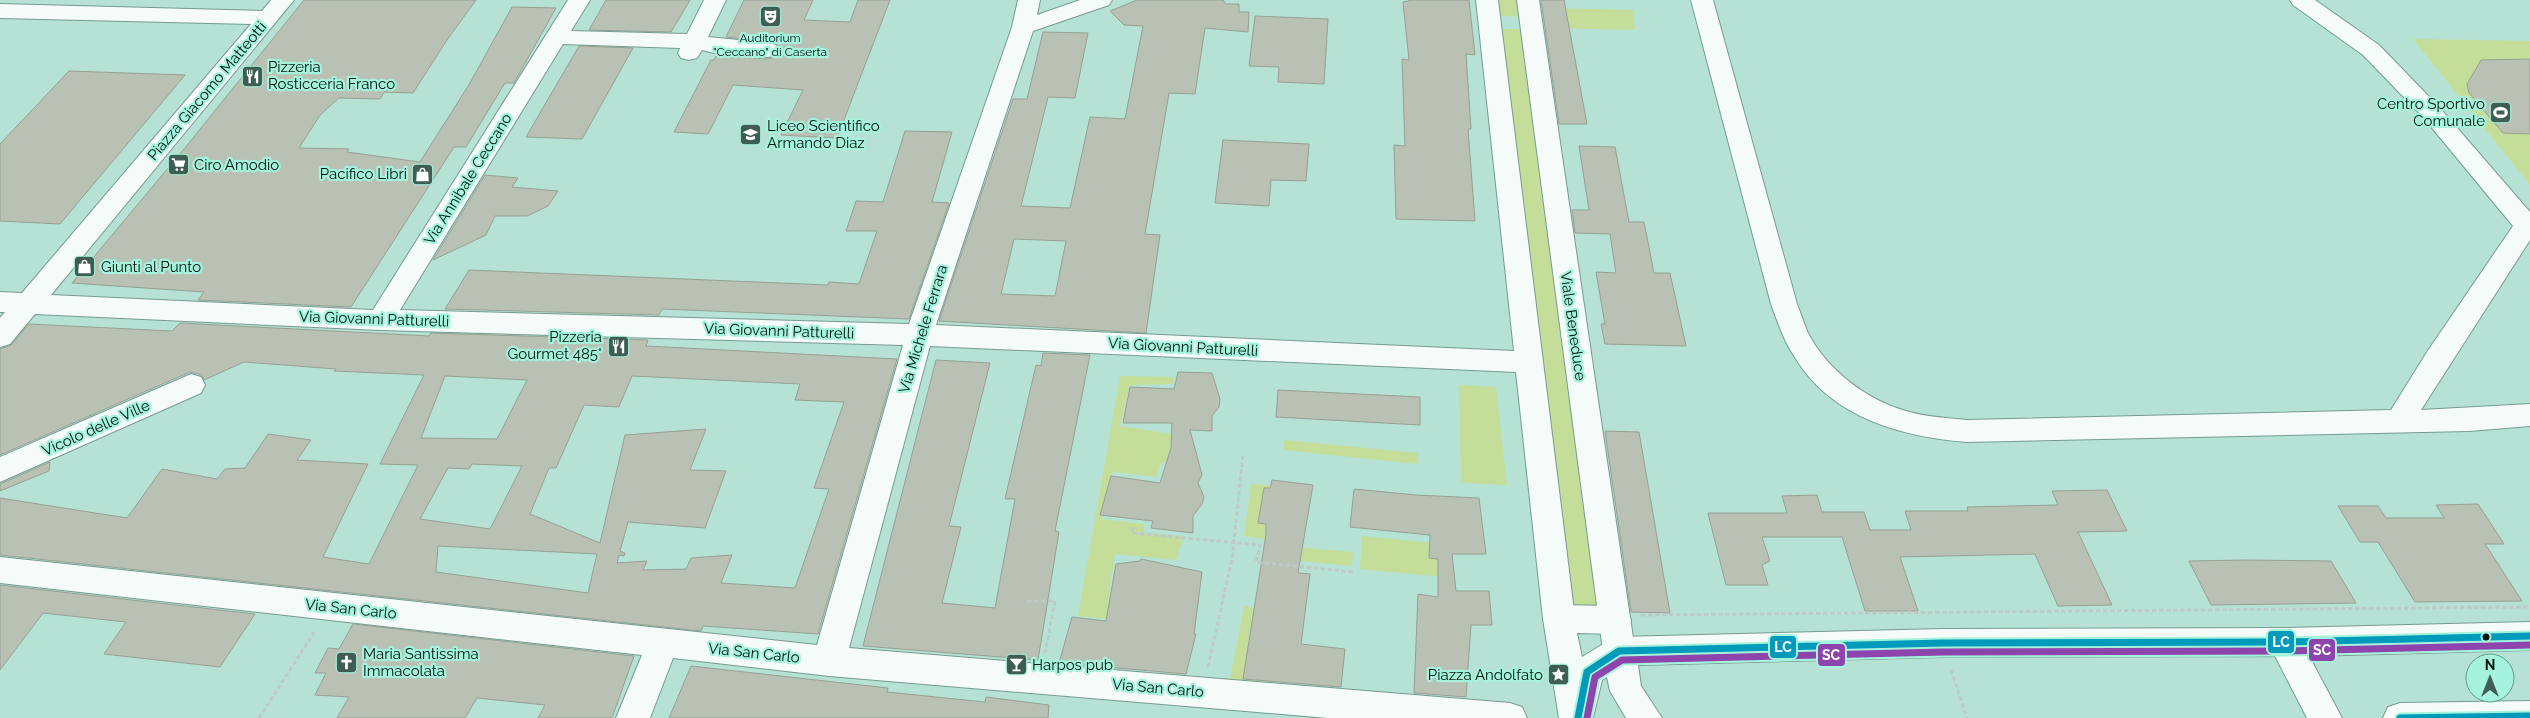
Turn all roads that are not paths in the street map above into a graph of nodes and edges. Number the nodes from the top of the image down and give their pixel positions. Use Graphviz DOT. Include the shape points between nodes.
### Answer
graph roads {
  1 [pos="579,0"];
  2 [pos="715,0"];
  3 [pos="1029,0"];
  4 [pos="1101,0"];
  5 [pos="1702,0"];
  6 [pos="2301,0"];
  7 [pos="276,9"];
  8 [pos="0,10"];
  9 [pos="1488,10"];
  10 [pos="1529,10"];
  11 [pos="1023,27"];
  12 [pos="556,37"];
  13 [pos="692,47"];
  14 [pos="768,50"];
  15 [pos="2528,227"];
  16 [pos="0,302"];
  17 [pos="28,304"];
  18 [pos="380,320"];
  19 [pos="919,335"];
  20 [pos="0,337"];
  21 [pos="1529,362"];
  22 [pos="191,385"];
  23 [pos="2530,414"];
  24 [pos="2399,421"];
  25 [pos="0,470"];
  26 [pos="0,570"];
  27 [pos="1627,618"];
  28 [pos="1559,619"];
  29 [pos="2530,636"];
  30 [pos="2284,642"];
  31 [pos="662,644"];
  32 [pos="1619,652"];
  33 [pos="829,661"];
  34 [pos="1417,714"];
  35 [pos="2530,716"];
  36 [pos="633,718"];
  37 [pos="1510,718"];
  38 [pos="1577,718"];
  39 [pos="1646,718"];
  40 [pos="2325,718"];
  41 [pos="2400,718"];
  1 -- 12 [label="street, Via Annibale Ceccano"];
  2 -- 13 [label="street"];
  3 -- 11 [label="street, Via Michele Ferrara"];
  4 -- 11 [label="street"];
  5 -- 24 [label="street" via="1796,337 1818,367 1850,397 1887,416 1924,427 1967,431"];
  6 -- 15 [label="street" via="2371,50 2431,112"];
  7 -- 8 [label="street, Piazza Giacomo Matteotti"];
  7 -- 17 [label="street, Piazza Giacomo Matteotti"];
  9 -- 10 [label="street"];
  9 -- 21 [label="street"];
  10 -- 27 [label="street, Viale Beneduce"];
  11 -- 19 [label="street, Via Michele Ferrara"];
  12 -- 13 [label="street"];
  12 -- 18 [label="street, Via Annibale Ceccano"];
  13 -- 14 [label="street"];
  15 -- 24 [label="street" via="2437,359"];
  16 -- 17 [label="street"];
  17 -- 18 [label="street, Via Giovanni Patturelli"];
  17 -- 20 [label="street, Piazza Giacomo Matteotti"];
  18 -- 19 [label="street, Via Giovanni Patturelli"];
  19 -- 21 [label="street, Via Giovanni Patturelli"];
  19 -- 33 [label="street, Via Michele Ferrara"];
  21 -- 28 [label="street"];
  22 -- 25 [label="street, Vicolo delle Ville"];
  23 -- 24 [label="street" via="2469,420"];
  26 -- 31 [label="street, Via San Carlo"];
  27 -- 28 [label="street"];
  27 -- 32 [label="street, Viale Beneduce"];
  28 -- 38 [label="street"];
  29 -- 30 [label="street"];
  30 -- 32 [label="street" via="1943,643"];
  30 -- 40 [label="street"];
  31 -- 33 [label="street, Via San Carlo"];
  31 -- 36 [label="street"];
  32 -- 38 [label="street" via="1587,672"];
  32 -- 39 [label="street, Viale Beneduce" via="1626,691"];
  33 -- 34 [label="street, Via San Carlo" via="1202,692"];
  34 -- 37 [label="street, Via San Carlo"];
  35 -- 41 [label="street"];
}
